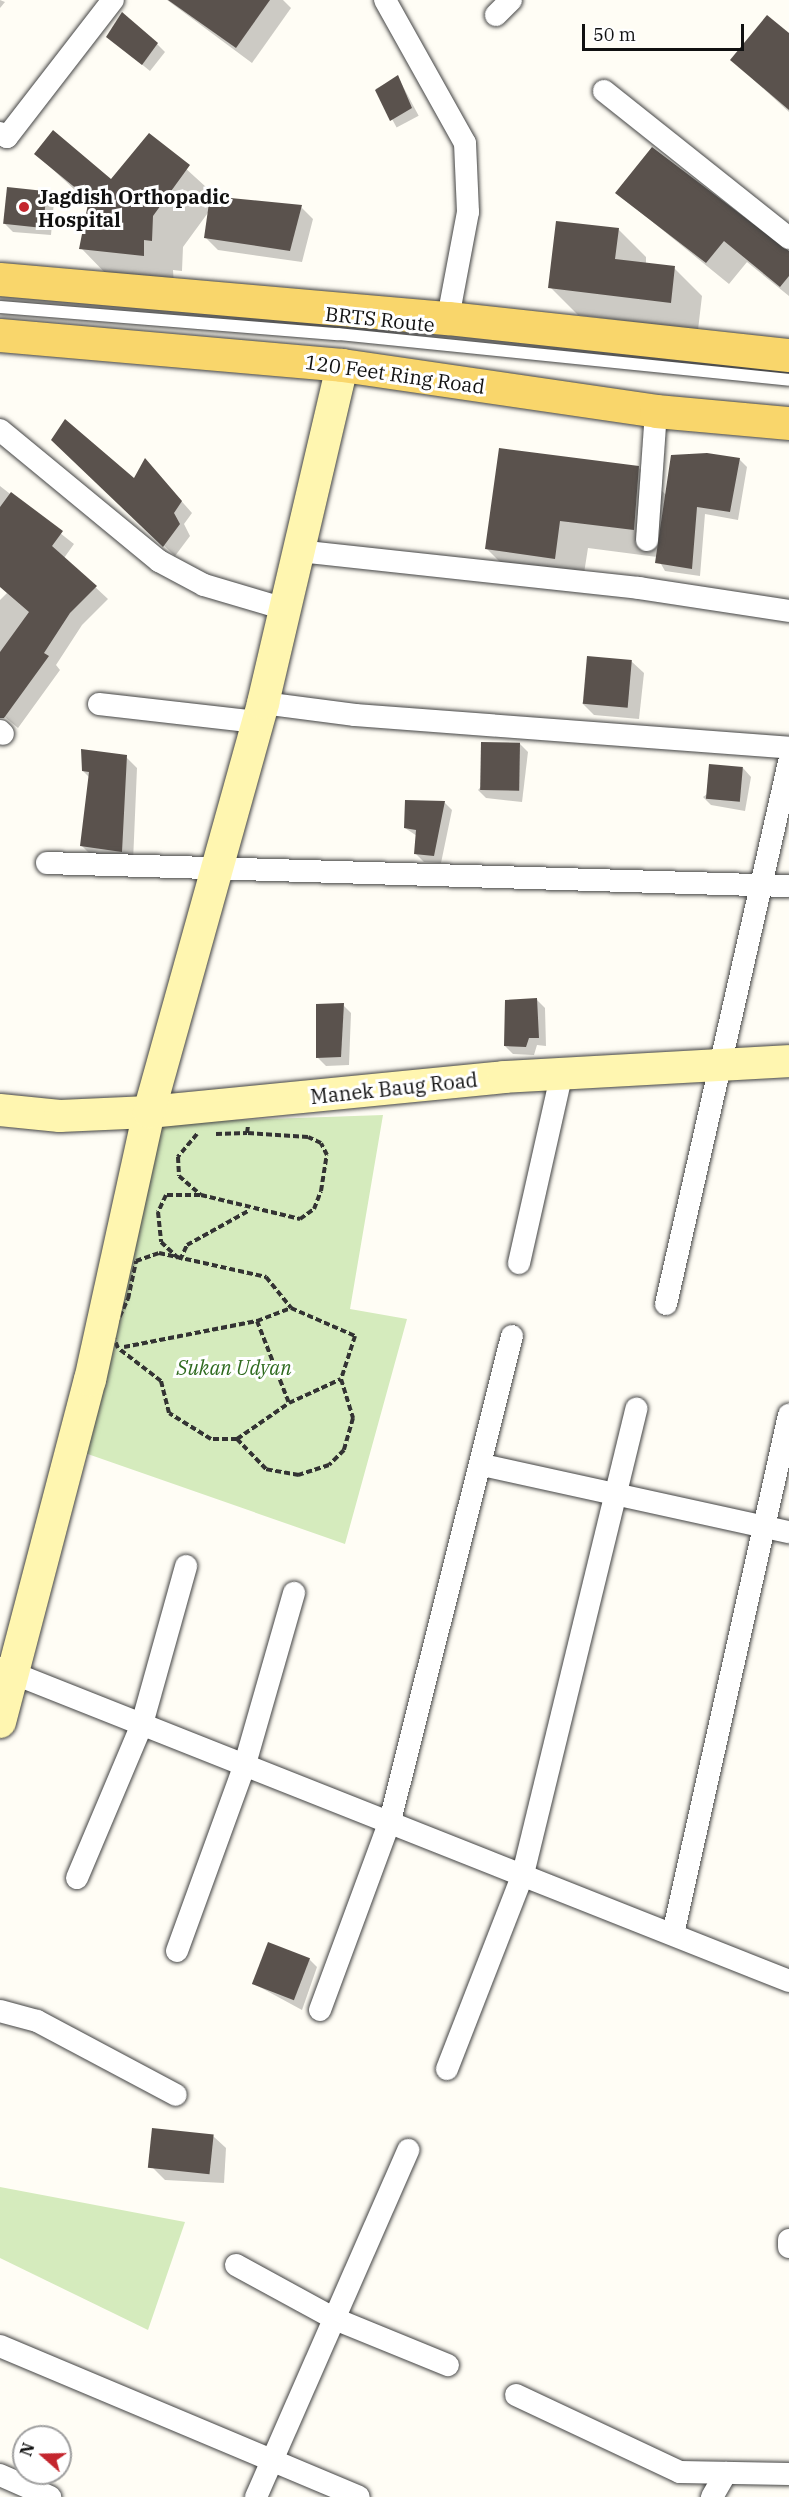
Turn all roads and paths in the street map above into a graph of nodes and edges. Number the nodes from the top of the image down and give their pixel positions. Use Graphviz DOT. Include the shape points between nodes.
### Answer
graph roads {
  1 [pos="113,0"];
  2 [pos="385,0"];
  3 [pos="604,92"];
  4 [pos="0,133"];
  5 [pos="789,238"];
  6 [pos="0,279"];
  7 [pos="0,307"];
  8 [pos="448,318"];
  9 [pos="0,335"];
  10 [pos="789,355"];
  11 [pos="342,365"];
  12 [pos="755,379"];
  13 [pos="789,381"];
  14 [pos="789,388"];
  15 [pos="656,411"];
  16 [pos="789,423"];
  17 [pos="0,430"];
  18 [pos="646,540"];
  19 [pos="299,551"];
  20 [pos="285,609"];
  21 [pos="789,611"];
  22 [pos="99,704"];
  23 [pos="260,712"];
  24 [pos="789,748"];
  25 [pos="789,762"];
  26 [pos="47,863"];
  27 [pos="217,870"];
  28 [pos="761,884"];
  29 [pos="789,885"];
  30 [pos="789,1061"];
  31 [pos="719,1065"];
  32 [pos="561,1076"];
  33 [pos="0,1110"];
  34 [pos="149,1112"];
  35 [pos="248,1122"];
  36 [pos="247,1133"];
  37 [pos="201,1195"];
  38 [pos="249,1211"];
  39 [pos="180,1260"];
  40 [pos="519,1263"];
  41 [pos="666,1304"];
  42 [pos="291,1308"];
  43 [pos="257,1321"];
  44 [pos="512,1336"];
  45 [pos="112,1348"];
  46 [pos="118,1348"];
  47 [pos="341,1379"];
  48 [pos="289,1403"];
  49 [pos="636,1409"];
  50 [pos="789,1415"];
  51 [pos="237,1439"];
  52 [pos="483,1465"];
  53 [pos="618,1495"];
  54 [pos="764,1527"];
  55 [pos="789,1532"];
  56 [pos="186,1566"];
  57 [pos="294,1593"];
  58 [pos="6,1671"];
  59 [pos="0,1722"];
  60 [pos="142,1724"];
  61 [pos="245,1764"];
  62 [pos="390,1821"];
  63 [pos="523,1874"];
  64 [pos="77,1878"];
  65 [pos="673,1934"];
  66 [pos="177,1951"];
  67 [pos="789,1981"];
  68 [pos="320,2010"];
  69 [pos="0,2011"];
  70 [pos="447,2069"];
  71 [pos="176,2095"];
  72 [pos="408,2150"];
  73 [pos="789,2240"];
  74 [pos="789,2247"];
  75 [pos="236,2265"];
  76 [pos="334,2319"];
  77 [pos="0,2346"];
  78 [pos="448,2365"];
  79 [pos="516,2395"];
  80 [pos="271,2464"];
  81 [pos="726,2474"];
  82 [pos="789,2474"];
  83 [pos="0,2475"];
  84 [pos="50,2497"];
  85 [pos="256,2497"];
  86 [pos="359,2497"];
  87 [pos="712,2497"];
  1 -- 4 [label="street" via="7,137"];
  2 -- 8 [label="street" via="465,143 468,212"];
  3 -- 5 [label="street"];
  6 -- 8 [label="main road"];
  7 -- 12 [label="lane, BRTS Route" via="338,334"];
  8 -- 10 [label="main road"];
  9 -- 11 [label="main road, 120 Feet Ring Road"];
  11 -- 15 [label="main road, 120 Feet Ring Road"];
  11 -- 19 [label="street"];
  12 -- 13 [label="lane, BRTS Route"];
  12 -- 14 [label="lane, BRTS Route"];
  15 -- 16 [label="main road, 120 Feet Ring Road"];
  15 -- 18 [label="street"];
  17 -- 20 [label="street" via="159,561 204,585"];
  19 -- 20 [label="street"];
  19 -- 21 [label="street" via="639,588"];
  20 -- 23 [label="street"];
  22 -- 23 [label="street"];
  23 -- 24 [label="street" via="355,715"];
  23 -- 27 [label="street"];
  25 -- 28 [label="street"];
  26 -- 27 [label="street"];
  27 -- 28 [label="street"];
  27 -- 34 [label="street"];
  28 -- 29 [label="street"];
  28 -- 31 [label="street"];
  30 -- 31 [label="street, Manek Baug Road"];
  31 -- 32 [label="street, Manek Baug Road"];
  31 -- 41 [label="street"];
  32 -- 34 [label="street, Manek Baug Road"];
  32 -- 40 [label="street"];
  33 -- 34 [label="street, Manek Baug Road" via="60,1116"];
  34 -- 58 [label="street" via="90,1380"];
  35 -- 36 [label="path"];
  36 -- 37 [label="path" via="196,1134 178,1157 179,1176"];
  36 -- 38 [label="path" via="308,1137 321,1143 327,1155 314,1209 300,1219"];
  37 -- 38 [label="path"];
  37 -- 39 [label="path" via="166,1195 158,1212 161,1242"];
  38 -- 39 [label="path" via="187,1245"];
  39 -- 42 [label="path" via="266,1277"];
  39 -- 46 [label="path" via="159,1253 136,1261 128,1299 112,1334"];
  42 -- 43 [label="path"];
  42 -- 47 [label="path" via="355,1336"];
  43 -- 46 [label="path"];
  43 -- 48 [label="path"];
  44 -- 52 [label="street"];
  45 -- 46 [label="path"];
  46 -- 51 [label="path" via="161,1381 169,1413 211,1439"];
  47 -- 48 [label="path"];
  47 -- 51 [label="path" via="353,1418 344,1450 329,1465 299,1475 266,1469"];
  48 -- 51 [label="path"];
  49 -- 53 [label="street"];
  50 -- 54 [label="street"];
  52 -- 53 [label="street"];
  52 -- 62 [label="street"];
  53 -- 54 [label="street"];
  53 -- 63 [label="street"];
  54 -- 55 [label="street"];
  54 -- 65 [label="street"];
  56 -- 60 [label="street"];
  57 -- 61 [label="street"];
  58 -- 59 [label="street"];
  58 -- 60 [label="street"];
  60 -- 61 [label="street"];
  60 -- 64 [label="street"];
  61 -- 62 [label="street"];
  61 -- 66 [label="street"];
  62 -- 63 [label="street"];
  62 -- 68 [label="street"];
  63 -- 65 [label="street"];
  63 -- 70 [label="street"];
  65 -- 67 [label="street"];
  69 -- 71 [label="street" via="38,2021"];
  72 -- 76 [label="street"];
  73 -- 74 [label="street"];
  75 -- 76 [label="street"];
  76 -- 78 [label="street"];
  76 -- 80 [label="street"];
  77 -- 80 [label="street"];
  79 -- 81 [label="street" via="680,2472"];
  80 -- 85 [label="street"];
  80 -- 86 [label="street"];
  81 -- 82 [label="street"];
  81 -- 87 [label="street"];
  83 -- 84 [label="street"];
}
